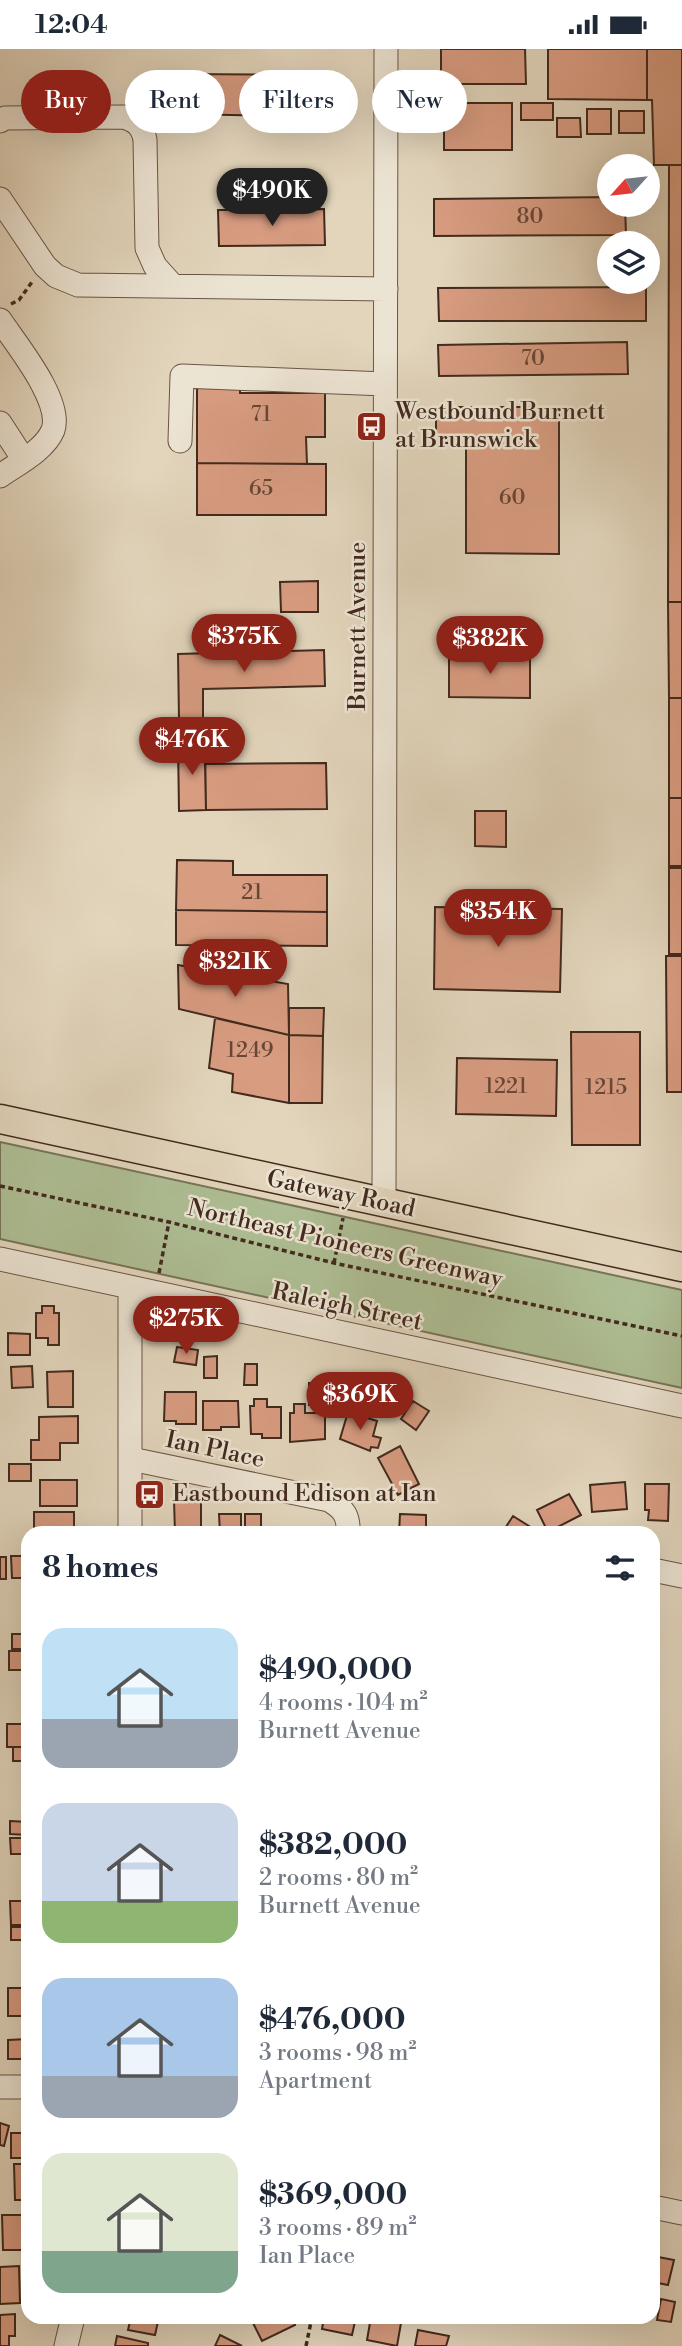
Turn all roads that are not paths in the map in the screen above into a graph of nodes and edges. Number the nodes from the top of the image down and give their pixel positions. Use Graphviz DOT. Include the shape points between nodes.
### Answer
graph roads {
  1 [pos="386,49"];
  2 [pos="0,121"];
  3 [pos="0,199"];
  4 [pos="148,253"];
  5 [pos="125,286"];
  6 [pos="173,286"];
  7 [pos="386,289"];
  8 [pos="5,313"];
  9 [pos="385,384"];
  10 [pos="0,423"];
  11 [pos="180,441"];
  12 [pos="24,460"];
  13 [pos="0,476"];
  14 [pos="0,1119"];
  15 [pos="384,1203"];
  16 [pos="0,1259"];
  17 [pos="682,1268"];
  18 [pos="130,1287"];
  19 [pos="682,1406"];
  20 [pos="131,1459"];
  21 [pos="130,1526"];
  22 [pos="348,1526"];
  23 [pos="660,1571"];
  24 [pos="682,1576"];
  25 [pos="0,2087"];
  26 [pos="21,2087"];
  27 [pos="660,2208"];
  28 [pos="682,2213"];
  29 [pos="71,2324"];
  30 [pos="66,2346"];
  1 -- 7 [label="street, Burnett Avenue"];
  2 -- 4 [label="street" via="123,117 138,123 145,140"];
  3 -- 5 [label="street" via="56,277 78,285"];
  4 -- 5 [label="street" via="142,278"];
  4 -- 6 [label="street"];
  5 -- 6 [label="street"];
  6 -- 7 [label="street"];
  7 -- 9 [label="street, Burnett Avenue"];
  8 -- 12 [label="street" via="54,406 53,430"];
  9 -- 11 [label="street" via="182,376"];
  9 -- 15 [label="street, Burnett Avenue"];
  10 -- 12 [label="street"];
  12 -- 13 [label="street"];
  14 -- 15 [label="main road, Gateway Road"];
  15 -- 17 [label="main road, Gateway Road"];
  16 -- 18 [label="street, Raleigh Street"];
  18 -- 19 [label="street, Raleigh Street"];
  18 -- 20 [label="street"];
  20 -- 21 [label="street"];
  20 -- 22 [label="street, Ian Place" via="329,1500 343,1508"];
  23 -- 24 [label="street"];
  25 -- 26 [label="street"];
  27 -- 28 [label="street"];
  29 -- 30 [label="street"];
}
